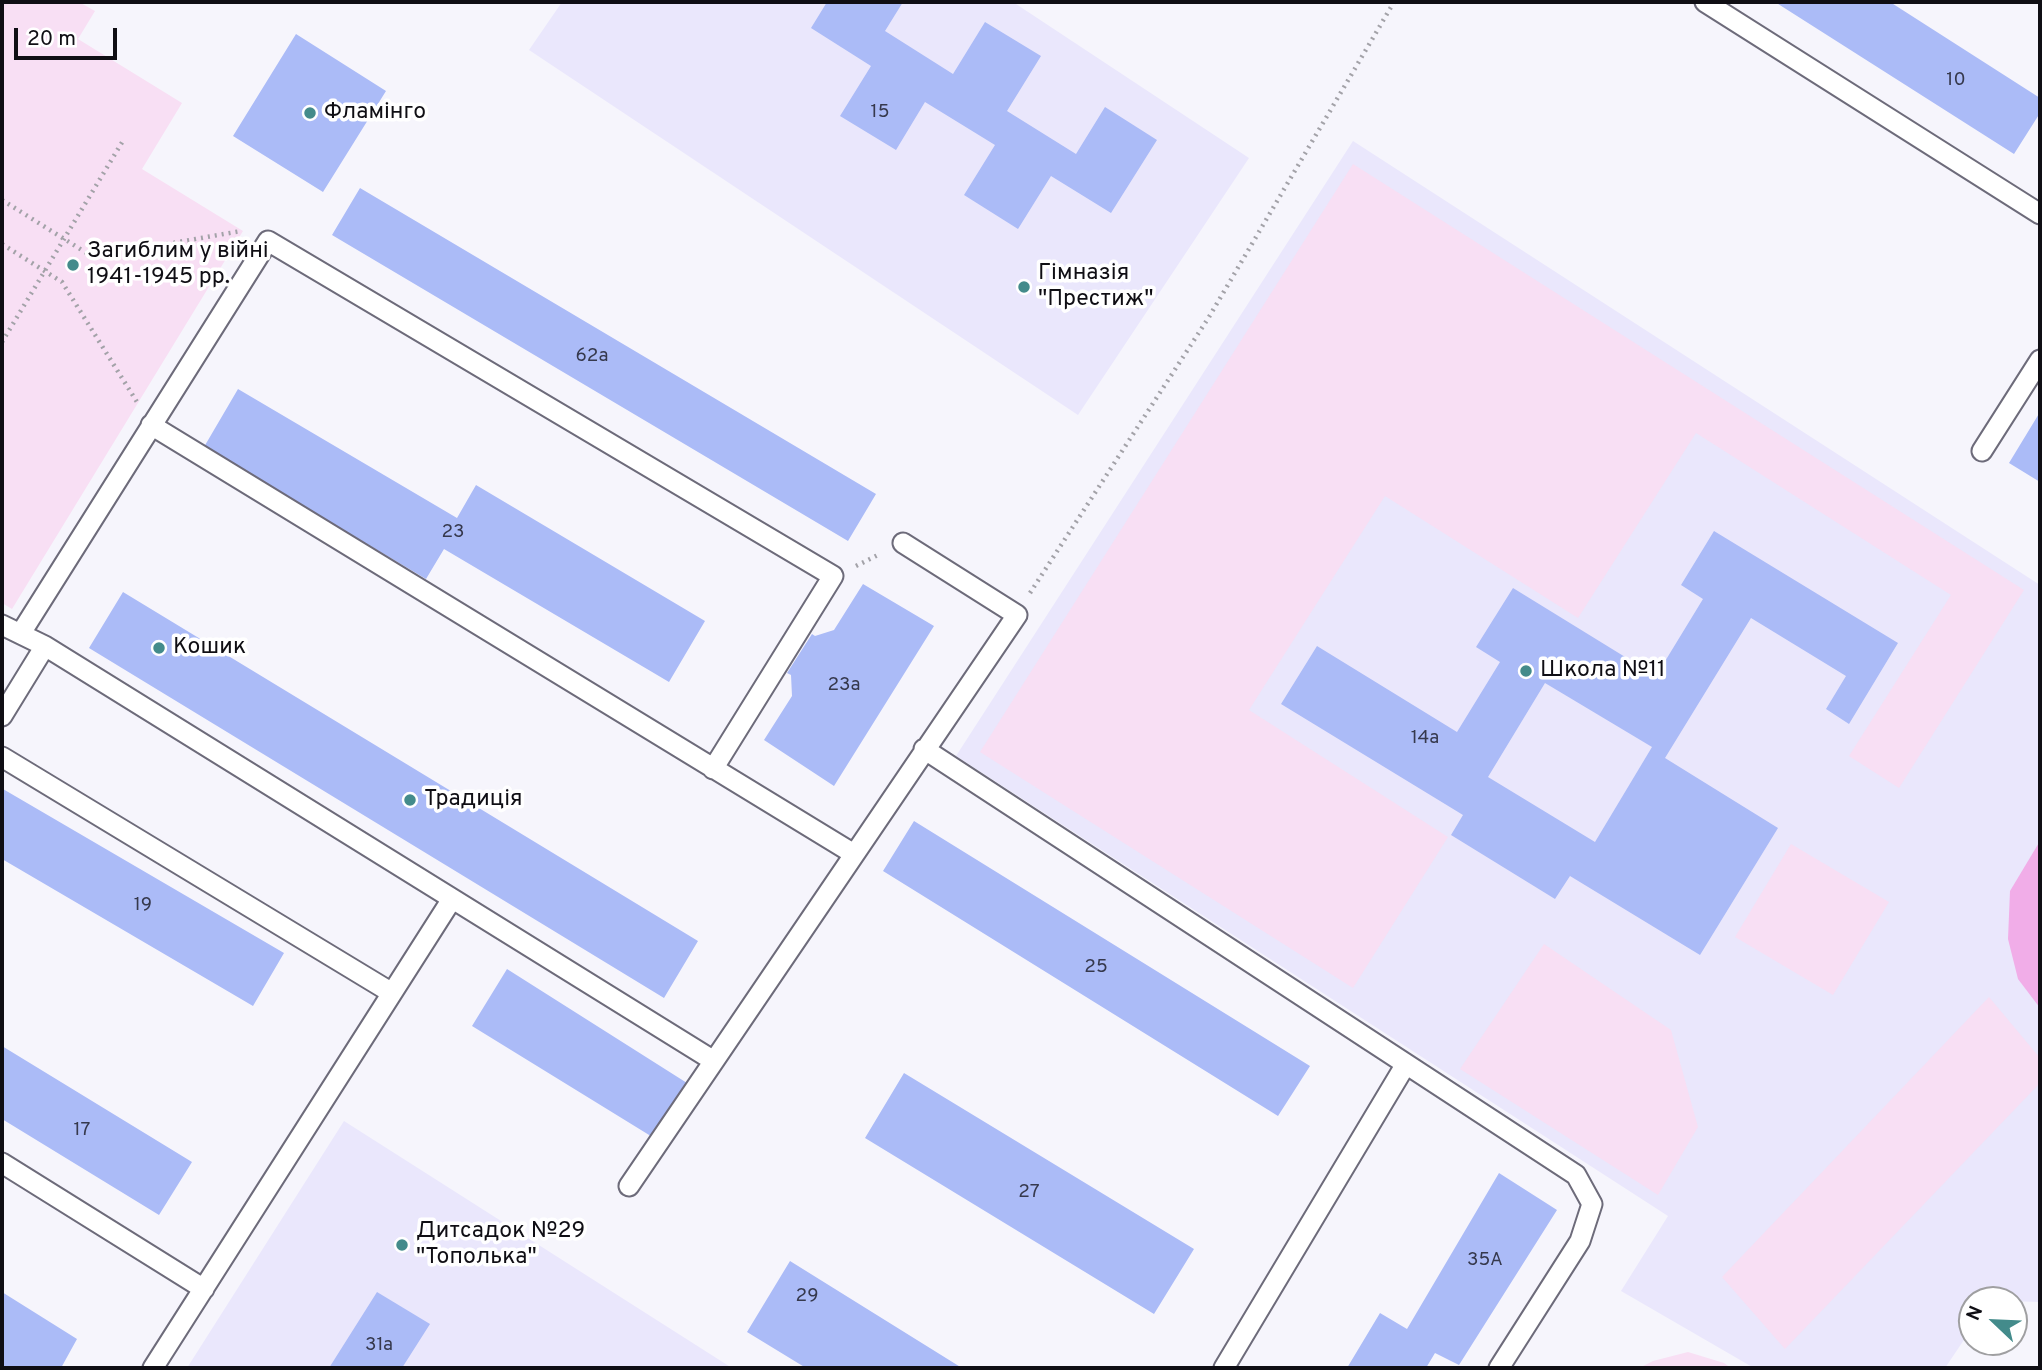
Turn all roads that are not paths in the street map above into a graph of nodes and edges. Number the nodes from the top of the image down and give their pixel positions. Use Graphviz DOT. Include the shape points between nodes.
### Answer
graph roads {
  1 [pos="1704,2"];
  2 [pos="2040,214"];
  3 [pos="2040,360"];
  4 [pos="151,425"];
  5 [pos="1982,451"];
  6 [pos="903,543"];
  7 [pos="2,625"];
  8 [pos="20,633"];
  9 [pos="45,646"];
  10 [pos="2,716"];
  11 [pos="924,749"];
  12 [pos="2,757"];
  13 [pos="713,769"];
  14 [pos="853,854"];
  15 [pos="452,898"];
  16 [pos="392,993"];
  17 [pos="714,1061"];
  18 [pos="1406,1064"];
  19 [pos="2,1163"];
  20 [pos="629,1186"];
  21 [pos="204,1289"];
  22 [pos="153,1368"];
  23 [pos="1224,1368"];
  24 [pos="1499,1368"];
  1 -- 2 [label="lane"];
  3 -- 5 [label="lane"];
  4 -- 8 [label="lane"];
  4 -- 13 [label="lane"];
  4 -- 13 [label="lane" via="268,241 833,576"];
  6 -- 11 [label="lane" via="1017,615"];
  7 -- 8 [label="lane"];
  8 -- 9 [label="lane"];
  9 -- 10 [label="lane"];
  9 -- 15 [label="lane"];
  11 -- 14 [label="lane"];
  11 -- 18 [label="lane"];
  12 -- 16 [label="lane"];
  13 -- 14 [label="lane"];
  14 -- 17 [label="lane"];
  15 -- 16 [label="lane"];
  15 -- 17 [label="lane"];
  16 -- 21 [label="lane"];
  17 -- 20 [label="lane"];
  18 -- 23 [label="lane"];
  18 -- 24 [label="lane" via="1576,1175 1592,1205 1580,1241"];
  19 -- 21 [label="lane"];
  21 -- 22 [label="lane"];
}
